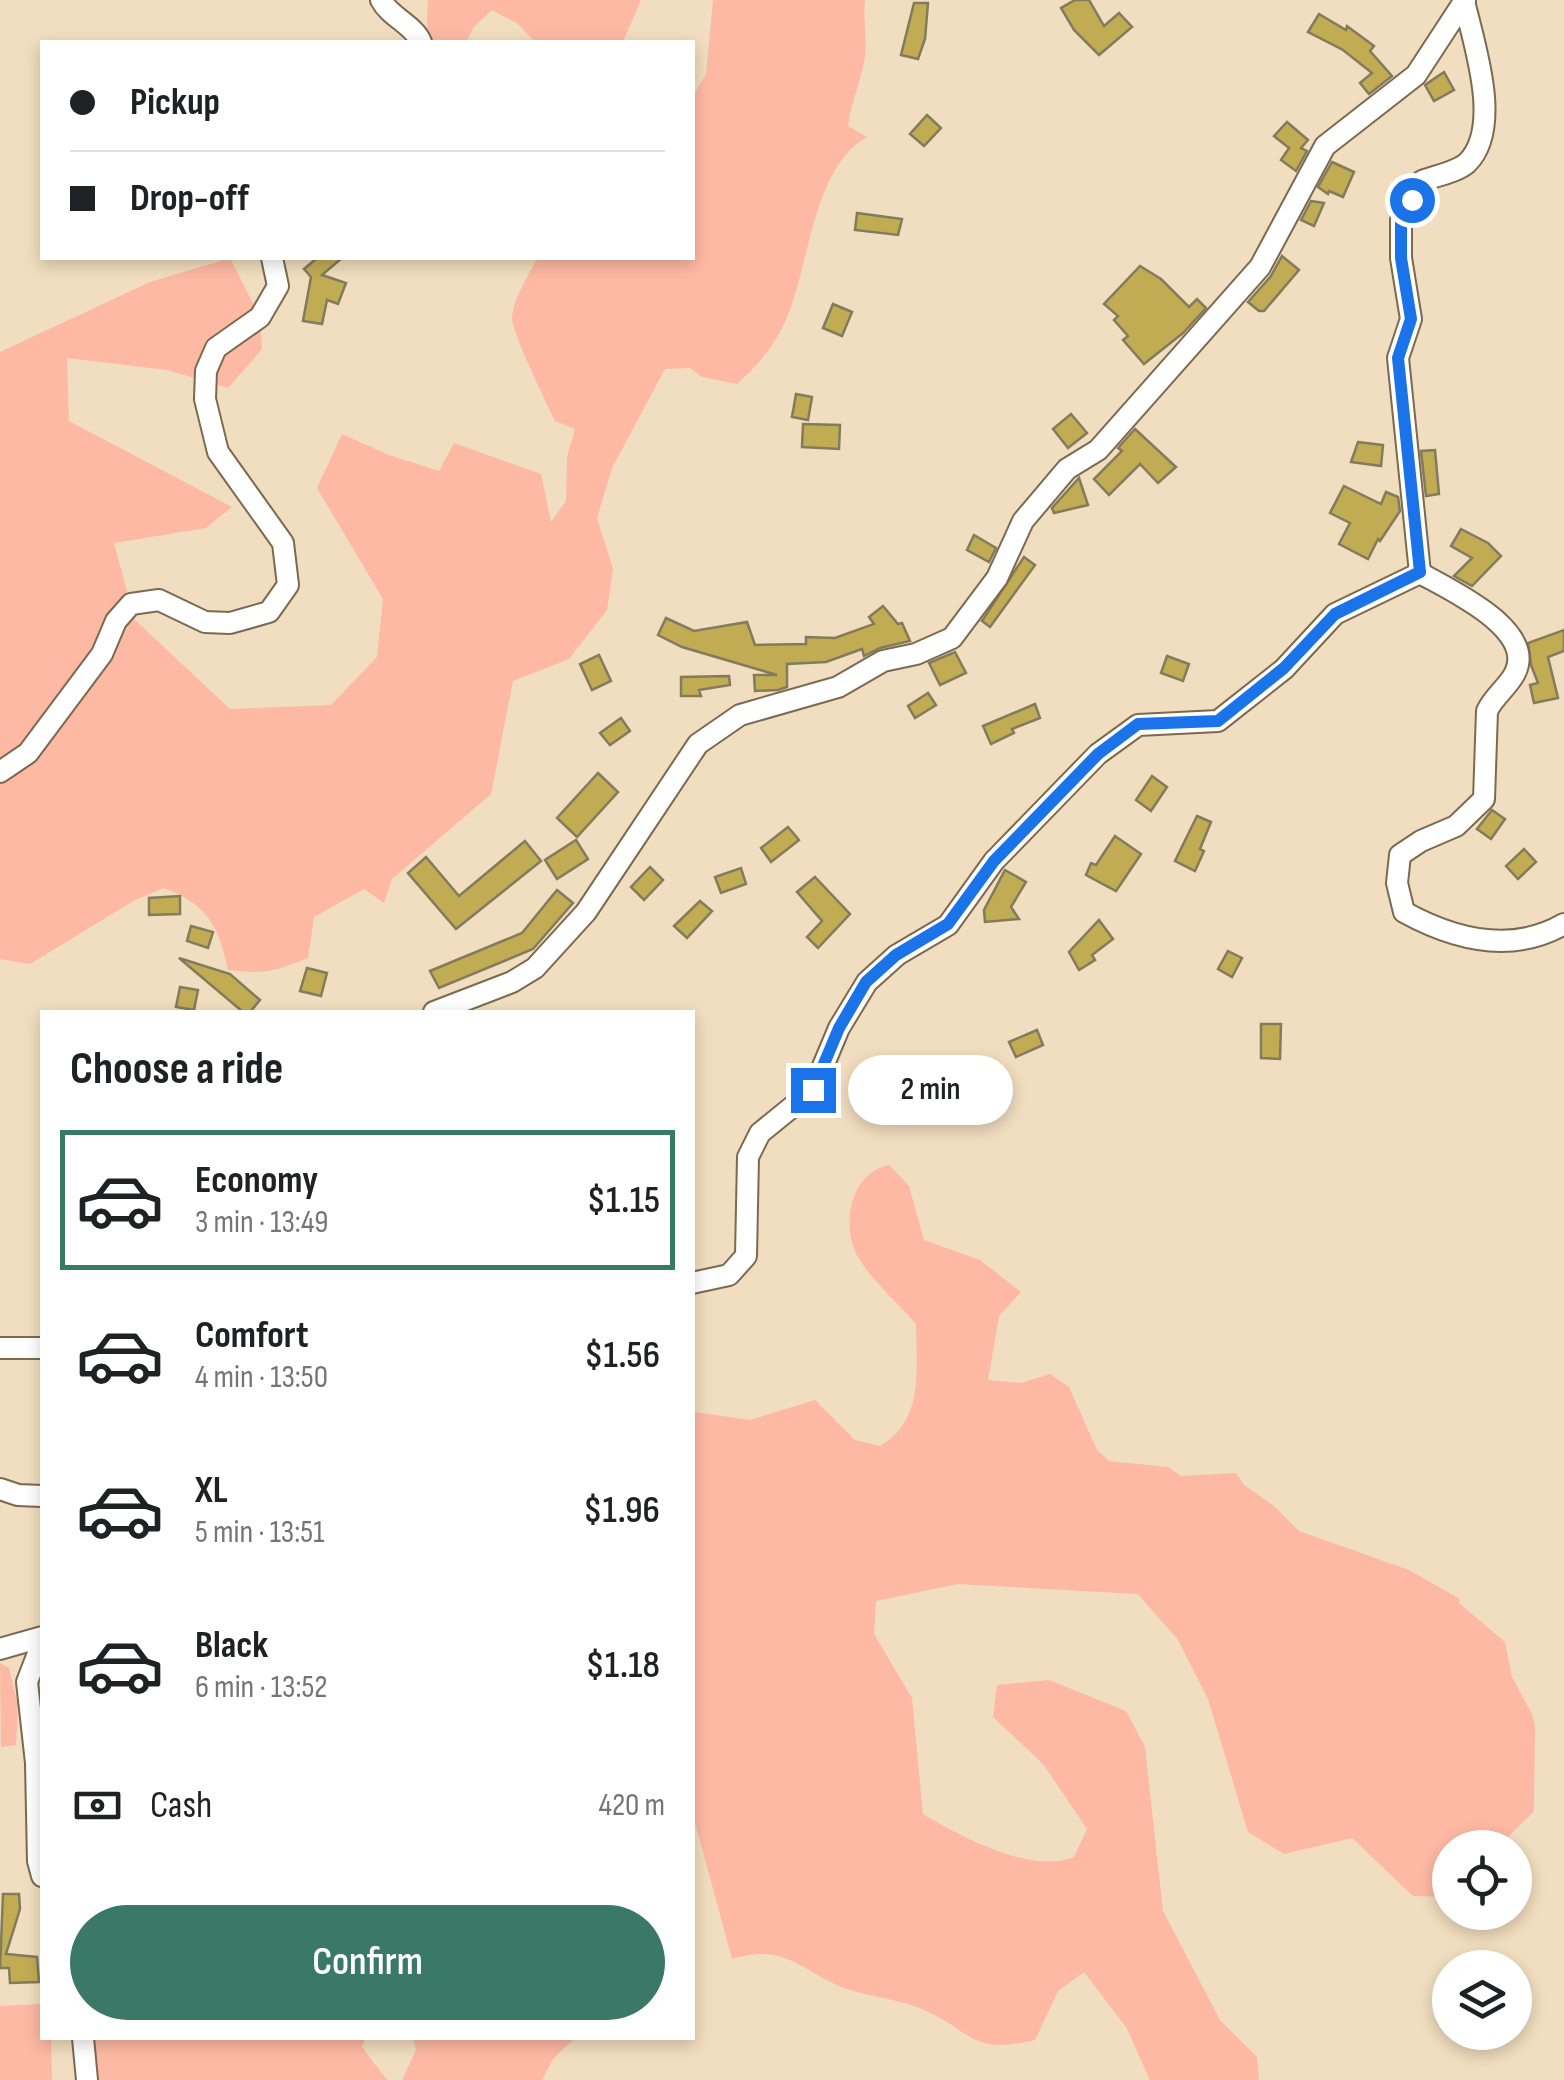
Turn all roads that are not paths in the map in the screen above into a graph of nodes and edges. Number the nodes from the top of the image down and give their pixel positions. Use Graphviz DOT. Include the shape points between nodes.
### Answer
graph roads {
  1 [pos="381,0"];
  2 [pos="1464,1"];
  3 [pos="420,40"];
  4 [pos="272,260"];
  5 [pos="1420,572"];
  6 [pos="0,772"];
  7 [pos="1564,924"];
  8 [pos="439,1010"];
  9 [pos="695,1282"];
  10 [pos="0,1348"];
  11 [pos="40,1348"];
  12 [pos="0,1489"];
  13 [pos="40,1496"];
  14 [pos="40,1640"];
  15 [pos="40,1646"];
  16 [pos="0,1649"];
  17 [pos="40,1868"];
  18 [pos="83,2040"];
  19 [pos="87,2080"];
  1 -- 3 [label="street"];
  2 -- 5 [label="street" via="1484,81 1481,141 1465,165 1422,181 1401,220 1411,319 1398,358 1400,402"];
  2 -- 8 [label="street" via="1416,75 1326,146 1260,266 1098,450 1066,469 1024,521 997,578 952,638 718,728 698,744 586,912 534,968"];
  4 -- 6 [label="street" via="278,286 260,317 216,348 205,399 218,452 283,544 288,585 268,612 230,623 206,622 159,600 131,604 28,753"];
  5 -- 7 [label="street" via="1496,617 1517,658 1516,672 1487,712 1484,798 1456,826 1400,854 1404,912 1436,930 1491,942 1540,938"];
  5 -- 9 [label="street" via="1335,614 1284,668 1218,721 1138,724 1098,754 994,861 948,924 866,982 813,1090 760,1132 748,1157 746,1256 729,1275"];
  10 -- 11 [label="street"];
  12 -- 13 [label="street"];
  14 -- 16 [label="street"];
  15 -- 17 [label="street" via="27,1682"];
  18 -- 19 [label="street"];
}
